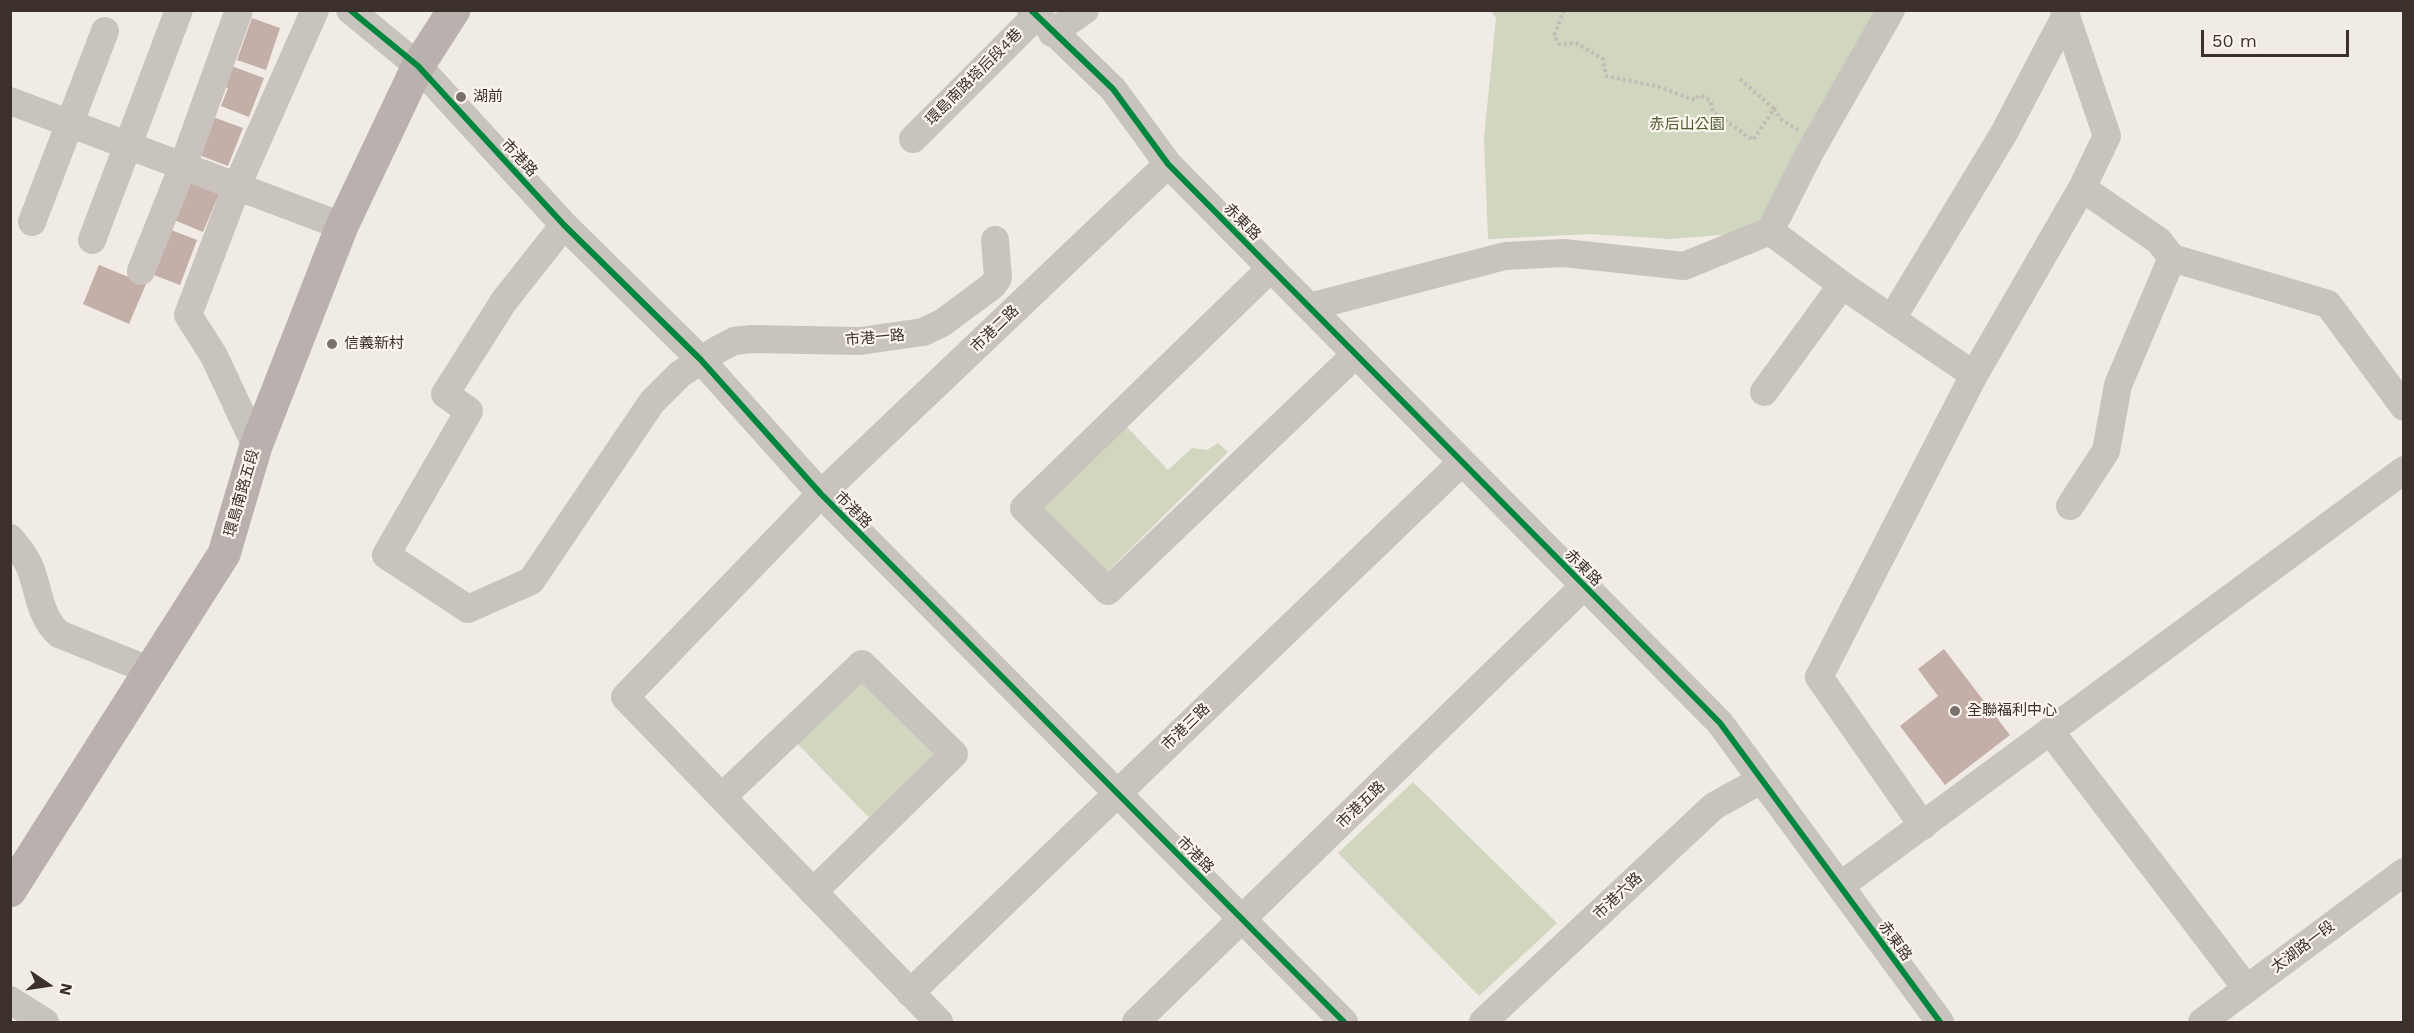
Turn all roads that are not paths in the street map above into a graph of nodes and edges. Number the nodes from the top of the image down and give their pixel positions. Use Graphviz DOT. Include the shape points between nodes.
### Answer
graph roads {
  1 [pos="179,10"];
  2 [pos="239,10"];
  3 [pos="315,10"];
  4 [pos="350,10"];
  5 [pos="454,10"];
  6 [pos="1085,10"];
  7 [pos="1891,10"];
  8 [pos="2065,14"];
  9 [pos="1040,20"];
  10 [pos="105,31"];
  11 [pos="417,66"];
  12 [pos="12,106"];
  13 [pos="69,123"];
  14 [pos="913,139"];
  15 [pos="127,144"];
  16 [pos="1168,164"];
  17 [pos="183,166"];
  18 [pos="237,186"];
  19 [pos="2082,188"];
  20 [pos="32,222"];
  21 [pos="564,225"];
  22 [pos="342,226"];
  23 [pos="1770,231"];
  24 [pos="92,240"];
  25 [pos="995,240"];
  26 [pos="2172,258"];
  27 [pos="1270,268"];
  28 [pos="141,271"];
  29 [pos="1842,285"];
  30 [pos="1309,307"];
  31 [pos="1893,317"];
  32 [pos="1356,354"];
  33 [pos="701,360"];
  34 [pos="1974,375"];
  35 [pos="1764,392"];
  36 [pos="2403,407"];
  37 [pos="256,446"];
  38 [pos="1462,462"];
  39 [pos="2403,470"];
  40 [pos="821,494"];
  41 [pos="2070,506"];
  42 [pos="10,538"];
  43 [pos="1584,586"];
  44 [pos="151,670"];
  45 [pos="2050,731"];
  46 [pos="1761,780"];
  47 [pos="1116,793"];
  48 [pos="722,797"];
  49 [pos="1923,826"];
  50 [pos="2403,872"];
  51 [pos="1840,886"];
  52 [pos="10,891"];
  53 [pos="813,892"];
  54 [pos="1243,921"];
  55 [pos="2247,989"];
  56 [pos="910,993"];
  57 [pos="10,1000"];
  58 [pos="45,1023"];
  59 [pos="939,1023"];
  60 [pos="1136,1023"];
  61 [pos="1344,1023"];
  62 [pos="1483,1023"];
  63 [pos="1940,1023"];
  64 [pos="2202,1023"];
  1 -- 15 [label="street"];
  2 -- 17 [label="street"];
  3 -- 18 [label="street"];
  4 -- 11 [label="street, 市港路"];
  5 -- 11 [label="main road, 環島南路五段"];
  6 -- 9 [label="street, 環島南路塔后段4巷"];
  7 -- 23 [label="street"];
  8 -- 19 [label="street" via="2107,136"];
  8 -- 31 [label="street" via="2004,133"];
  9 -- 14 [label="street, 環島南路塔后段4巷"];
  9 -- 16 [label="street, 赤東路" via="1113,89"];
  10 -- 13 [label="street"];
  11 -- 21 [label="street, 市港路"];
  11 -- 22 [label="main road, 環島南路五段"];
  12 -- 13 [label="street"];
  13 -- 15 [label="street"];
  13 -- 20 [label="street"];
  15 -- 17 [label="street"];
  15 -- 24 [label="street"];
  16 -- 27 [label="street, 赤東路"];
  16 -- 40 [label="street, 市港二路"];
  17 -- 18 [label="street"];
  17 -- 28 [label="street"];
  18 -- 22 [label="street"];
  18 -- 37 [label="street" via="188,315 214,356"];
  19 -- 26 [label="street" via="2160,242"];
  19 -- 34 [label="street"];
  21 -- 33 [label="street, 市港路"];
  21 -- 33 [label="street, 市港一路" via="504,301 444,394 469,411 386,555 468,609 531,581 652,402 663,388"];
  22 -- 37 [label="main road, 環島南路五段"];
  23 -- 29 [label="street"];
  23 -- 30 [label="street" via="1684,266 1564,253 1505,256"];
  25 -- 33 [label="street, 市港一路" via="998,278 992,286 942,323 923,332 860,341 734,341"];
  26 -- 36 [label="street" via="2328,304"];
  26 -- 41 [label="street" via="2118,385 2106,451"];
  27 -- 30 [label="street, 赤東路"];
  27 -- 32 [label="street" via="1024,508 1108,591"];
  29 -- 31 [label="street"];
  29 -- 35 [label="street"];
  30 -- 32 [label="street, 赤東路"];
  31 -- 34 [label="street"];
  32 -- 38 [label="street, 赤東路"];
  33 -- 40 [label="street, 市港路"];
  34 -- 49 [label="street" via="1819,677"];
  37 -- 44 [label="main road, 環島南路五段" via="224,554"];
  38 -- 43 [label="street, 赤東路"];
  38 -- 47 [label="street, 市港三路"];
  39 -- 45 [label="street"];
  40 -- 47 [label="street, 市港路"];
  40 -- 48 [label="street, 市港二路" via="625,697"];
  42 -- 44 [label="street" via="31,569 42,607 59,634"];
  43 -- 46 [label="street, 赤東路" via="1720,723"];
  43 -- 54 [label="street, 市港五路"];
  44 -- 52 [label="main road, 環島南路五段"];
  45 -- 49 [label="street"];
  45 -- 55 [label="street"];
  46 -- 51 [label="street, 赤東路"];
  46 -- 62 [label="street, 市港六路" via="1714,806"];
  47 -- 54 [label="street, 市港路"];
  47 -- 56 [label="street, 市港三路"];
  48 -- 53 [label="street"];
  48 -- 53 [label="street" via="862,664 954,754"];
  49 -- 51 [label="street"];
  50 -- 55 [label="street, 太湖路一段"];
  51 -- 63 [label="street, 赤東路"];
  53 -- 56 [label="street"];
  54 -- 60 [label="street, 市港五路"];
  54 -- 61 [label="street, 市港路"];
  55 -- 64 [label="street, 太湖路一段"];
  56 -- 59 [label="street"];
  57 -- 58 [label="street"];
}
